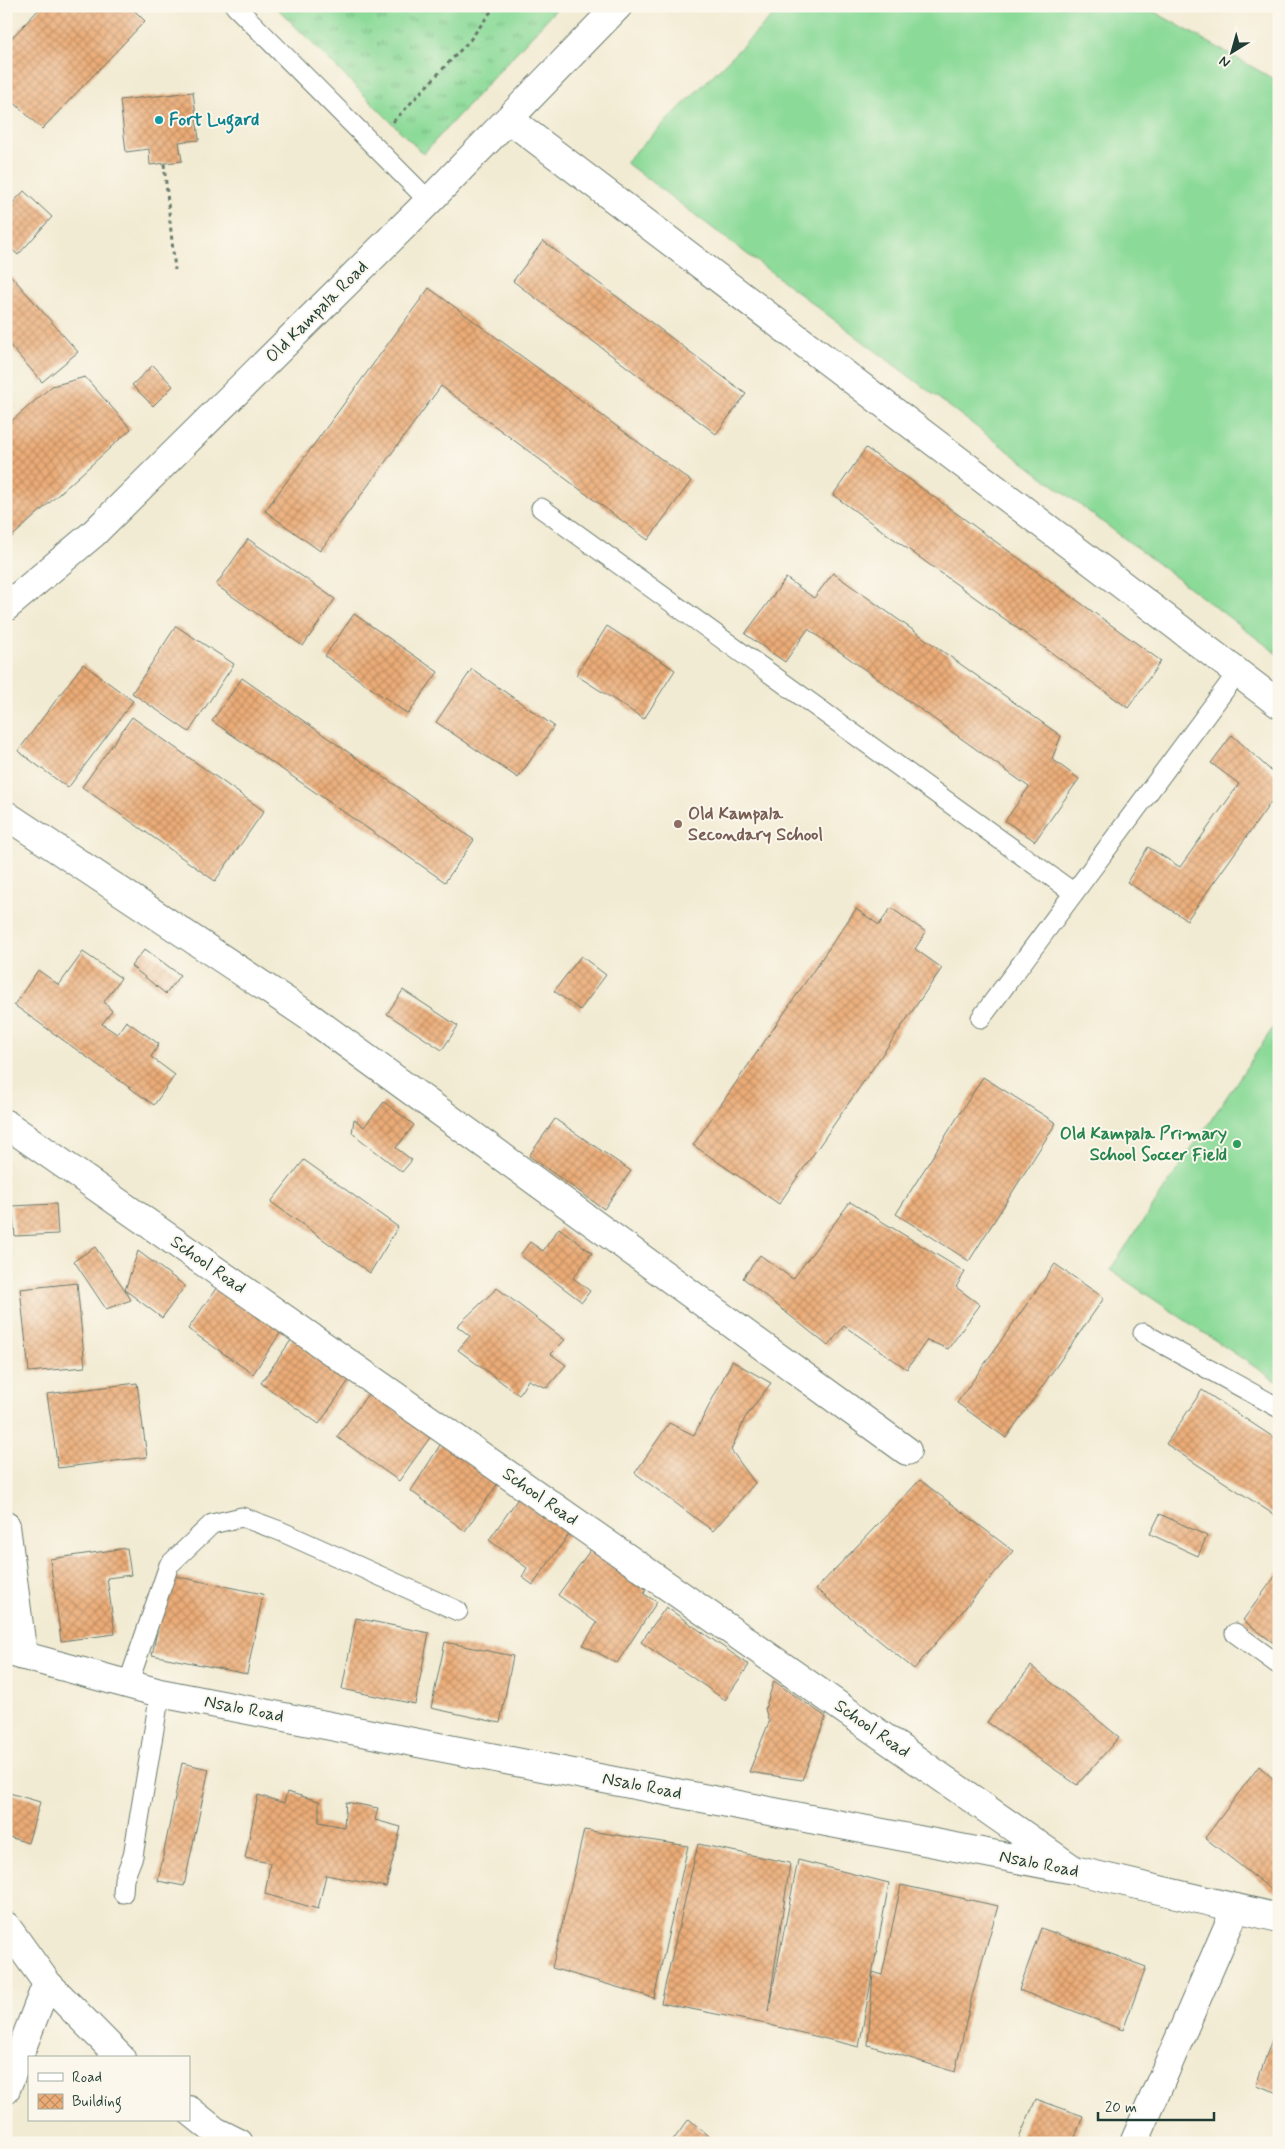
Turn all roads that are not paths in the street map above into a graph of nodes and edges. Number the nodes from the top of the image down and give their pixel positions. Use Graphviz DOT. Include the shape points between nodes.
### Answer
graph roads {
  1 [pos="236,6"];
  2 [pos="618,6"];
  3 [pos="509,119"];
  4 [pos="429,201"];
  5 [pos="541,508"];
  6 [pos="6,607"];
  7 [pos="1238,672"];
  8 [pos="1279,704"];
  9 [pos="6,815"];
  10 [pos="1074,893"];
  11 [pos="981,1018"];
  12 [pos="6,1124"];
  13 [pos="1143,1333"];
  14 [pos="1279,1408"];
  15 [pos="907,1451"];
  16 [pos="6,1526"];
  17 [pos="458,1611"];
  18 [pos="1235,1633"];
  19 [pos="14,1654"];
  20 [pos="1279,1665"];
  21 [pos="128,1684"];
  22 [pos="160,1693"];
  23 [pos="1074,1870"];
  24 [pos="123,1893"];
  25 [pos="1236,1908"];
  26 [pos="1279,1918"];
  27 [pos="6,1926"];
  28 [pos="46,1983"];
  29 [pos="119,2056"];
  30 [pos="6,2089"];
  31 [pos="190,2111"];
  32 [pos="238,2143"];
  33 [pos="1134,2143"];
  1 -- 4 [label="lane"];
  2 -- 3 [label="street, Old Kampala Road"];
  3 -- 4 [label="street, Old Kampala Road"];
  3 -- 7 [label="street"];
  4 -- 6 [label="street, Old Kampala Road" via="93,534"];
  5 -- 10 [label="lane"];
  7 -- 8 [label="street"];
  7 -- 10 [label="lane"];
  9 -- 15 [label="street" via="307,1015"];
  10 -- 11 [label="lane"];
  12 -- 23 [label="street, School Road"];
  13 -- 14 [label="lane"];
  16 -- 19 [label="street"];
  17 -- 21 [label="lane" via="242,1516 212,1524 169,1565"];
  18 -- 20 [label="lane"];
  19 -- 21 [label="street, Nsalo Road"];
  21 -- 22 [label="street, Nsalo Road"];
  22 -- 23 [label="street, Nsalo Road"];
  22 -- 24 [label="lane" via="133,1856 124,1879"];
  23 -- 25 [label="street, Nsalo Road"];
  25 -- 26 [label="street, Nsalo Road"];
  25 -- 33 [label="street"];
  27 -- 28 [label="street"];
  28 -- 29 [label="street"];
  28 -- 30 [label="street"];
  31 -- 32 [label="street"];
}
